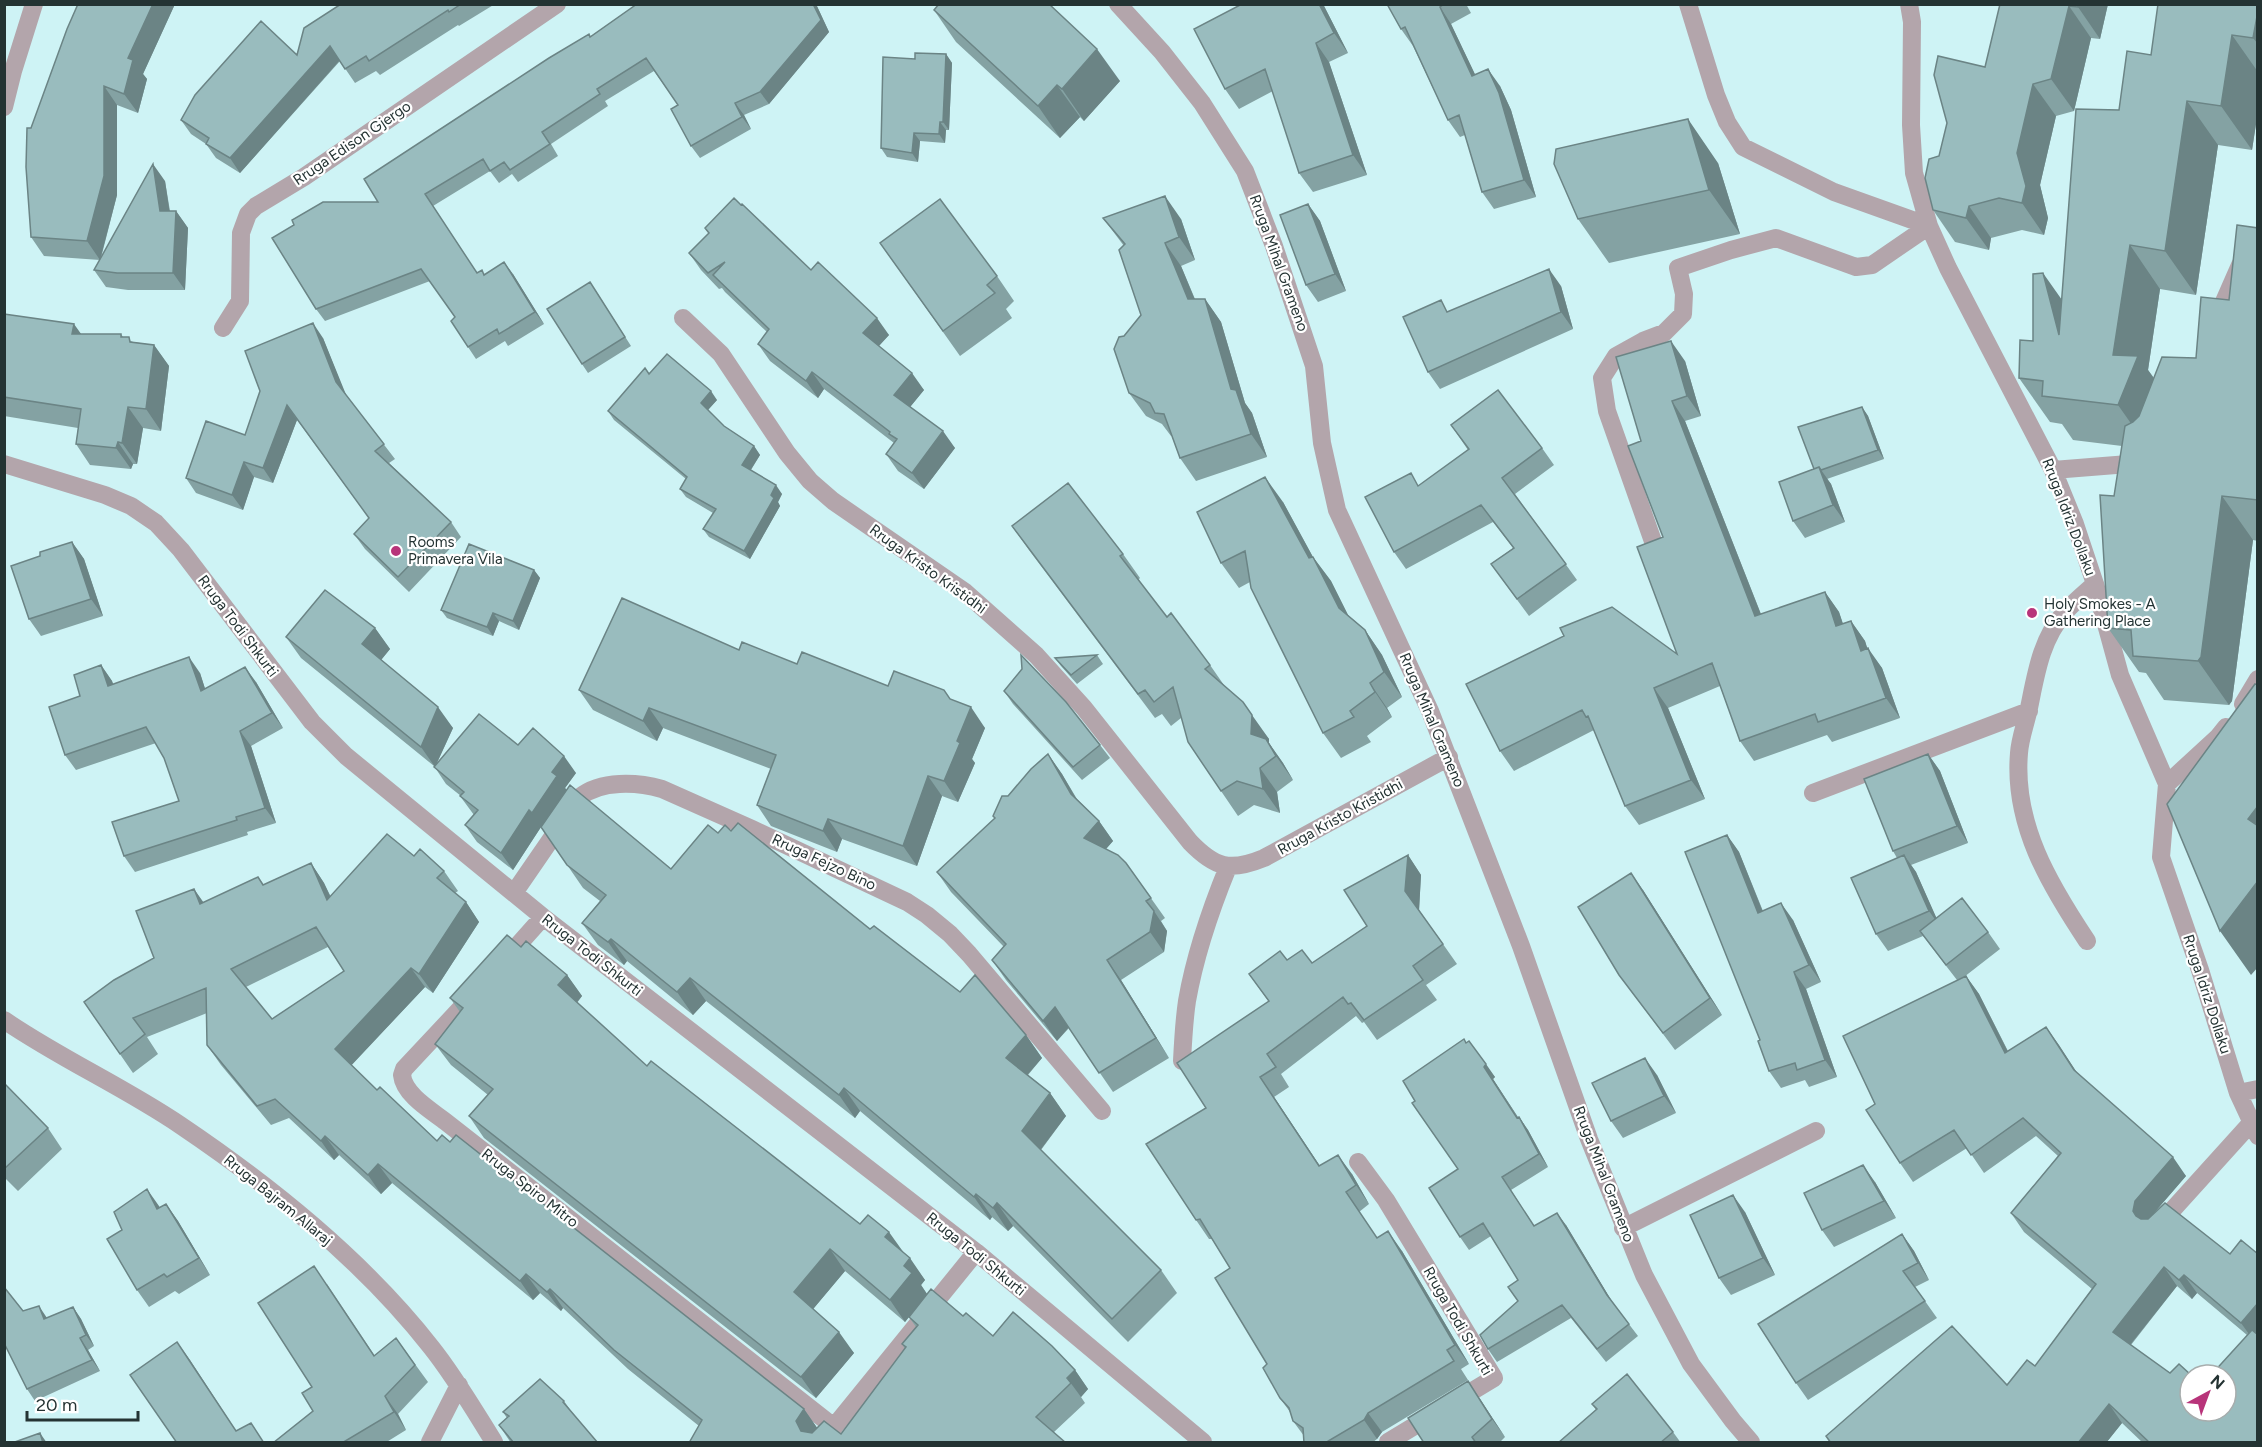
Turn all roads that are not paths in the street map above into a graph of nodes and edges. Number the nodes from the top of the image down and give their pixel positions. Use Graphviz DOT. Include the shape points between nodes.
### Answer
graph roads {
  1 [pos="34,4"];
  2 [pos="557,4"];
  3 [pos="1118,4"];
  4 [pos="1688,4"];
  5 [pos="1910,4"];
  6 [pos="4,107"];
  7 [pos="1929,226"];
  8 [pos="2240,266"];
  9 [pos="683,318"];
  10 [pos="223,328"];
  11 [pos="2207,340"];
  12 [pos="2159,456"];
  13 [pos="4,464"];
  14 [pos="2053,470"];
  15 [pos="1655,547"];
  16 [pos="2095,584"];
  17 [pos="2258,679"];
  18 [pos="2029,711"];
  19 [pos="1449,757"];
  20 [pos="2168,784"];
  21 [pos="1813,793"];
  22 [pos="1228,867"];
  23 [pos="514,893"];
  24 [pos="543,917"];
  25 [pos="2087,941"];
  26 [pos="4,1020"];
  27 [pos="1182,1062"];
  28 [pos="2258,1089"];
  29 [pos="2238,1093"];
  30 [pos="1102,1111"];
  31 [pos="2254,1130"];
  32 [pos="1816,1131"];
  33 [pos="1358,1162"];
  34 [pos="2157,1227"];
  35 [pos="1623,1228"];
  36 [pos="976,1252"];
  37 [pos="459,1385"];
  38 [pos="834,1427"];
  39 [pos="430,1443"];
  40 [pos="494,1443"];
  41 [pos="821,1443"];
  42 [pos="1203,1443"];
  43 [pos="1388,1443"];
  44 [pos="1751,1443"];
  1 -- 6 [label="street"];
  2 -- 10 [label="street, Rruga Edison Gjergo" via="256,206 248,214 241,233 240,301"];
  3 -- 19 [label="street, Rruga Mihal Grameno" via="1202,103 1245,171 1311,355 1322,443 1337,510 1413,670"];
  4 -- 7 [label="street" via="1716,95 1743,147 1834,192"];
  5 -- 7 [label="street, Rruga Idriz Dollaku" via="1914,172"];
  7 -- 14 [label="street, Rruga Idriz Dollaku"];
  7 -- 15 [label="street" via="1872,265 1856,267 1776,238 1678,268 1684,294 1683,314 1664,333 1616,356 1602,378 1607,411"];
  8 -- 11 [label="street"];
  9 -- 22 [label="street, Rruga Kristo Kristidhi" via="721,354 787,453 815,486 965,592 1036,655 1112,742 1190,842 1210,860"];
  12 -- 14 [label="street" via="2145,463"];
  13 -- 23 [label="street, Rruga Todi Shkurti" via="105,495 156,523 181,550 312,722 380,785"];
  14 -- 16 [label="street, Rruga Idriz Dollaku"];
  16 -- 18 [label="street" via="2064,612 2048,636"];
  16 -- 20 [label="street, Rruga Idriz Dollaku" via="2120,675"];
  17 -- 20 [label="street" via="2218,737"];
  18 -- 21 [label="street"];
  18 -- 25 [label="street" via="2019,751 2018,795 2044,869"];
  19 -- 22 [label="street, Rruga Kristo Kristidhi" via="1278,852 1245,866"];
  19 -- 35 [label="street, Rruga Mihal Grameno"];
  20 -- 29 [label="street, Rruga Idriz Dollaku" via="2161,857"];
  22 -- 27 [label="street" via="1199,948 1187,1002"];
  23 -- 24 [label="street, Rruga Todi Shkurti"];
  23 -- 30 [label="street, Rruga Fejzo Bino" via="588,790 634,784 662,789 884,890 927,915 969,954"];
  24 -- 36 [label="street, Rruga Todi Shkurti"];
  24 -- 38 [label="street, Rruga Spiro Mitro" via="404,1069 402,1081 421,1102"];
  26 -- 37 [label="street, Rruga Bajram Allaraj" via="179,1124 266,1188 377,1285"];
  28 -- 29 [label="street"];
  29 -- 31 [label="street, Rruga Idriz Dollaku"];
  31 -- 34 [label="street"];
  32 -- 35 [label="street"];
  33 -- 43 [label="street, Rruga Todi Shkurti" via="1386,1200 1494,1378"];
  35 -- 44 [label="street, Rruga Mihal Grameno" via="1691,1364"];
  36 -- 38 [label="street"];
  36 -- 42 [label="street, Rruga Todi Shkurti"];
  37 -- 39 [label="street"];
  37 -- 40 [label="street, Rruga Bajram Allaraj"];
  38 -- 41 [label="street"];
}
